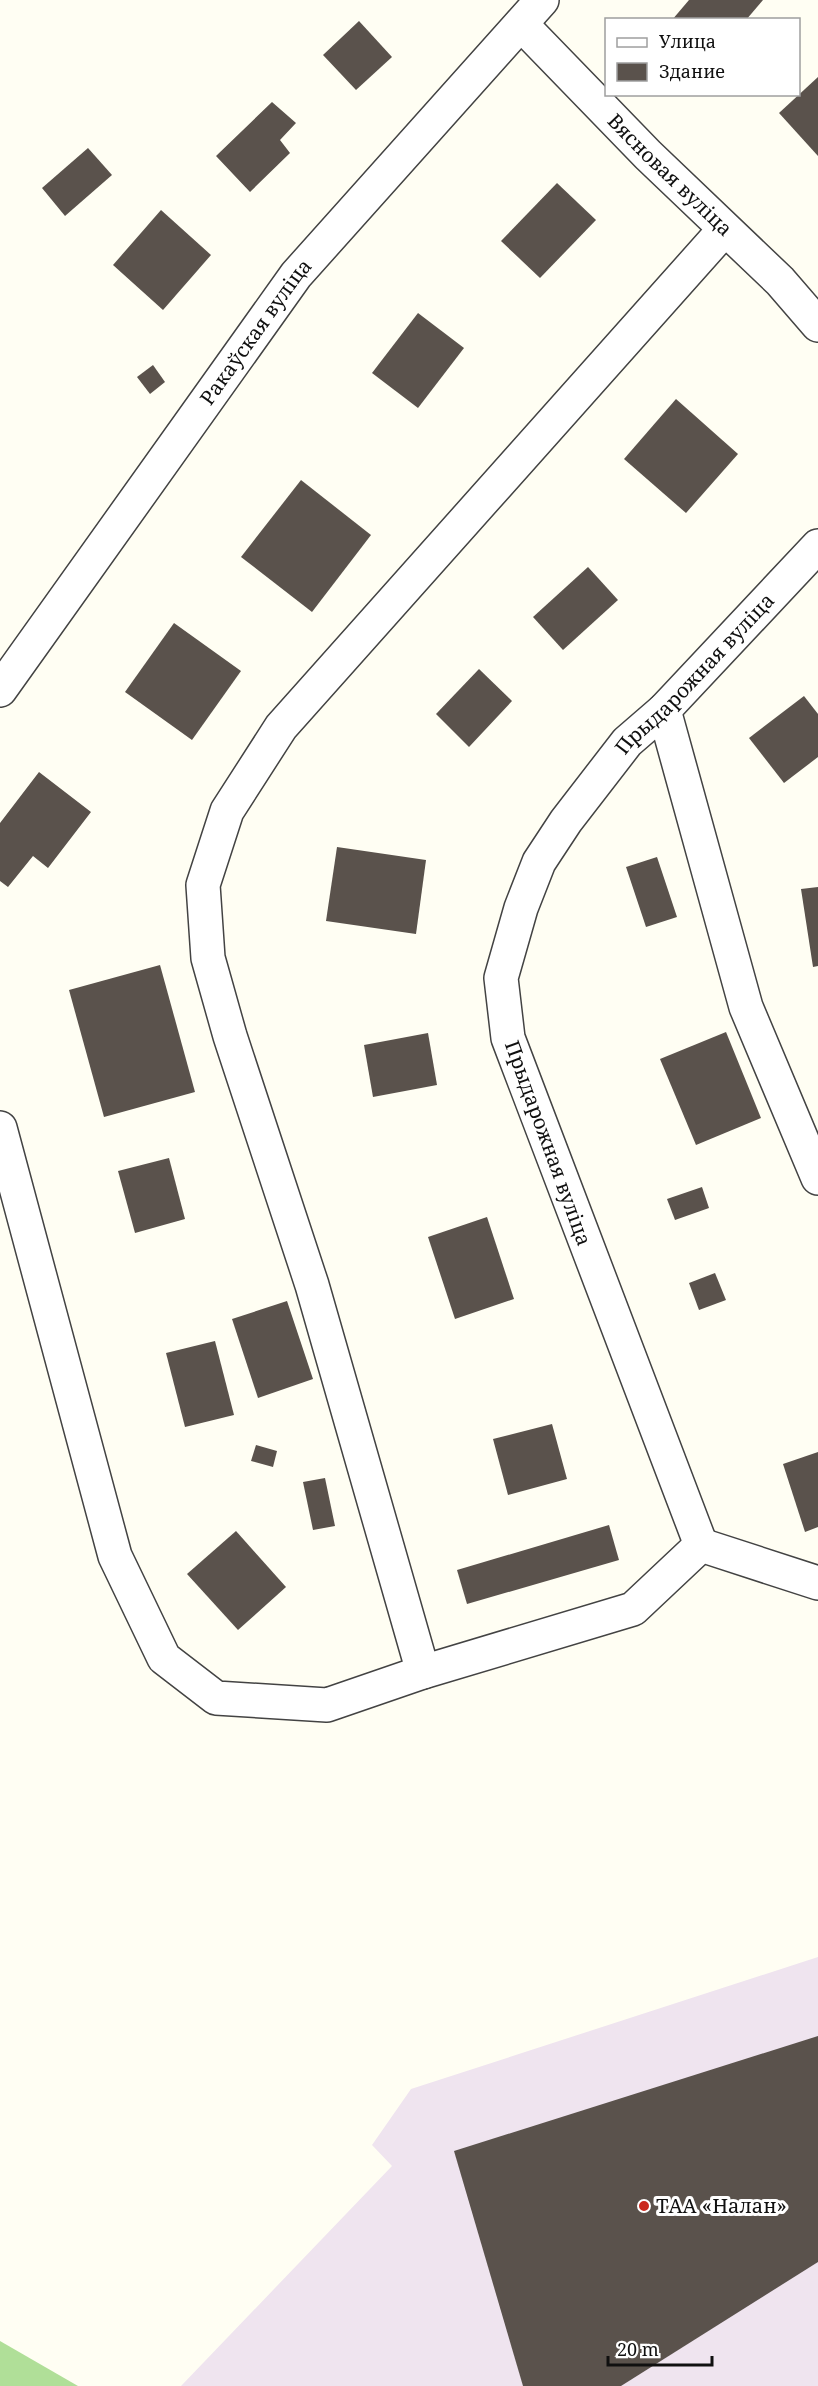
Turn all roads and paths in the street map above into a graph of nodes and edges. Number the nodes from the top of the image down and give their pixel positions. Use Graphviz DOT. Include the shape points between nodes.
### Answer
graph roads {
  1 [pos="542,0"];
  2 [pos="521,24"];
  3 [pos="724,230"];
  4 [pos="818,325"];
  5 [pos="818,546"];
  6 [pos="0,690"];
  7 [pos="664,710"];
  8 [pos="0,1128"];
  9 [pos="818,1178"];
  10 [pos="701,1545"];
  11 [pos="818,1583"];
  12 [pos="423,1672"];
  1 -- 2 [label="street, Ракаўская вуліца"];
  2 -- 3 [label="street, Вясновая вуліца"];
  2 -- 6 [label="street, Ракаўская вуліца" via="296,275"];
  3 -- 4 [label="street, Вясновая вуліца" via="780,281"];
  3 -- 12 [label="street" via="281,727 227,811 203,885 208,958 312,1285"];
  5 -- 7 [label="street, Прыдарожная вуліца"];
  7 -- 9 [label="street" via="746,1007"];
  7 -- 10 [label="street, Прыдарожная вуліца" via="627,742 539,862 501,978 507,1038"];
  8 -- 12 [label="street" via="115,1556 164,1659 216,1698 327,1705"];
  10 -- 11 [label="street"];
  10 -- 12 [label="street" via="633,1609"];
}
